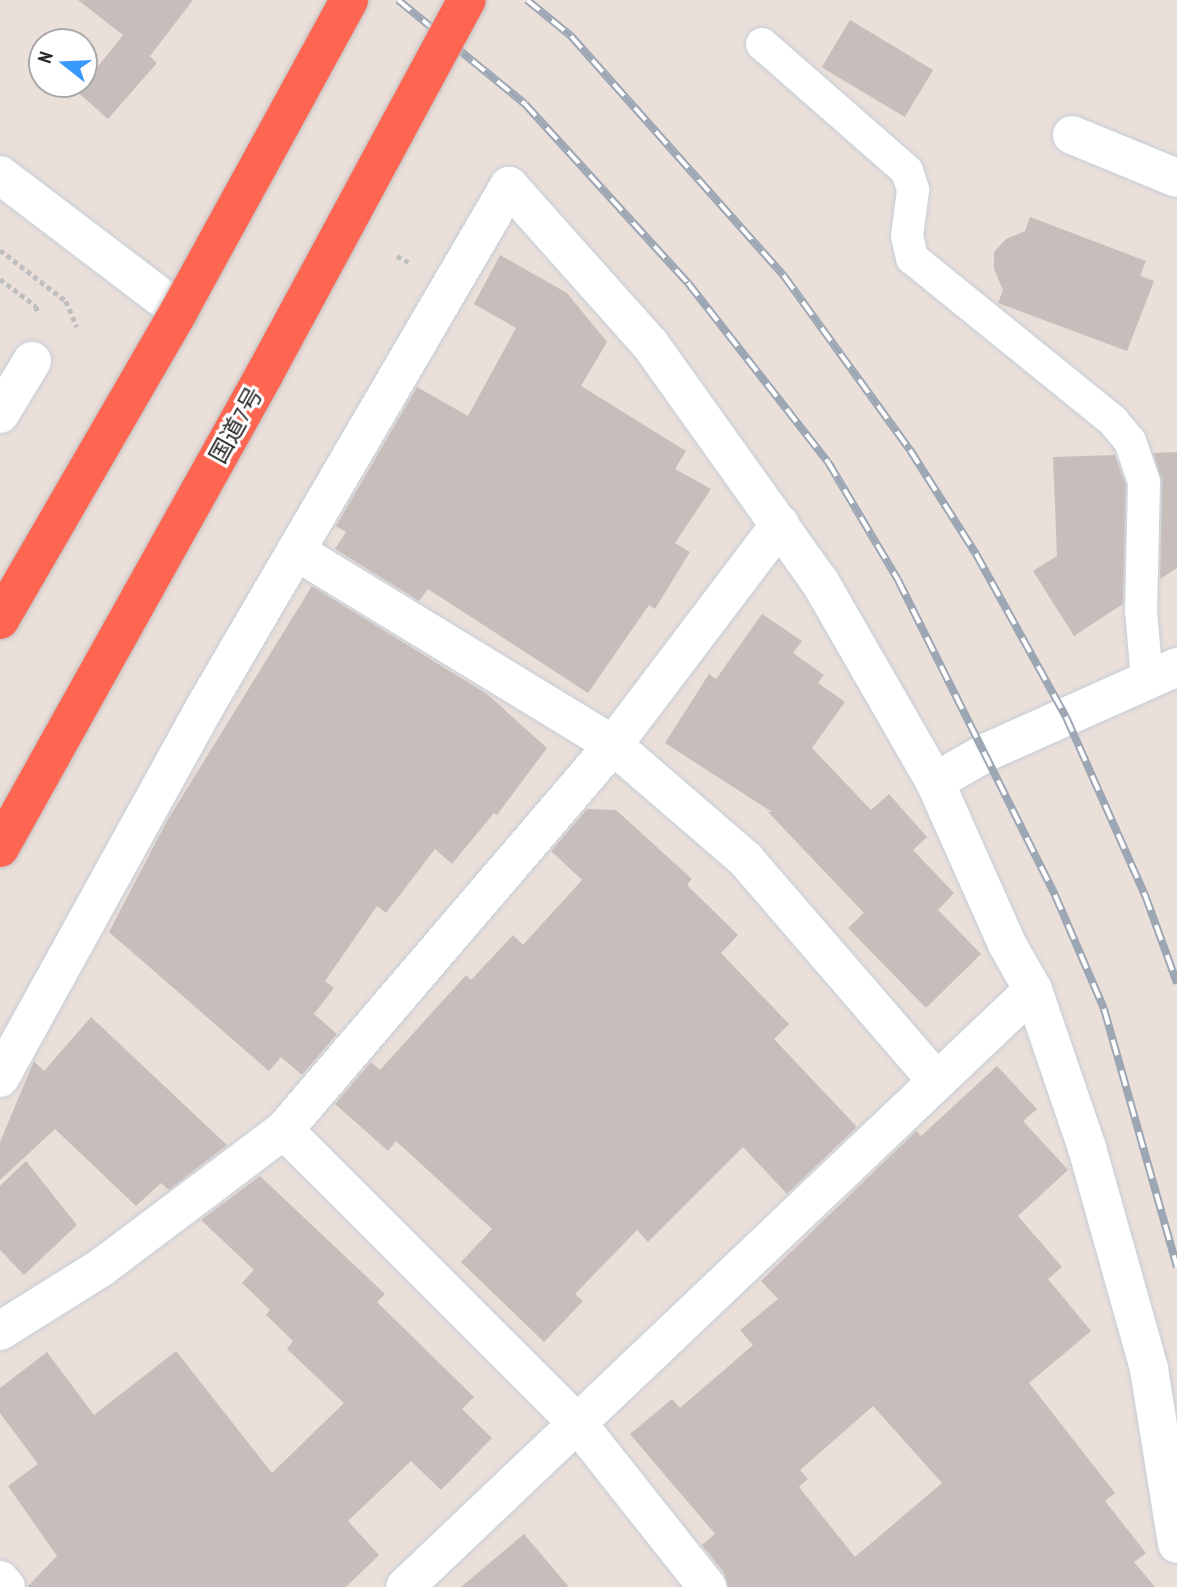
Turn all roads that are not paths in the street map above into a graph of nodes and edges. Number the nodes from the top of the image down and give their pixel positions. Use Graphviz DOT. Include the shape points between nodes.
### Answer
graph roads {
  1 [pos="349,0"];
  2 [pos="467,0"];
  3 [pos="762,44"];
  4 [pos="1073,135"];
  5 [pos="0,175"];
  6 [pos="1177,178"];
  7 [pos="179,311"];
  8 [pos="32,361"];
  9 [pos="2,405"];
  10 [pos="780,524"];
  11 [pos="299,554"];
  12 [pos="0,620"];
  13 [pos="1162,673"];
  14 [pos="612,745"];
  15 [pos="935,782"];
  16 [pos="0,848"];
  17 [pos="1033,990"];
  18 [pos="0,1078"];
  19 [pos="935,1079"];
  20 [pos="284,1130"];
  21 [pos="0,1331"];
  22 [pos="578,1424"];
  23 [pos="1177,1544"];
  24 [pos="0,1580"];
  25 [pos="6,1587"];
  26 [pos="405,1587"];
  27 [pos="707,1587"];
  1 -- 7 [label="highway, bridge"];
  2 -- 16 [label="highway, 国道7号, bridge" via="264,376"];
  3 -- 13 [label="lane" via="907,172 913,190 907,236 912,258 1113,421 1130,441 1144,482 1141,610"];
  4 -- 6 [label="street"];
  5 -- 7 [label="street"];
  7 -- 12 [label="highway, bridge"];
  8 -- 9 [label="street"];
  10 -- 11 [label="street" via="650,344 509,186"];
  10 -- 14 [label="street"];
  10 -- 15 [label="street" via="820,582"];
  11 -- 14 [label="street"];
  11 -- 18 [label="street" via="206,705"];
  13 -- 15 [label="street" via="987,752"];
  14 -- 19 [label="street" via="746,860"];
  14 -- 20 [label="street"];
  15 -- 17 [label="street" via="1007,944"];
  17 -- 19 [label="street"];
  17 -- 23 [label="street" via="1087,1148 1149,1369"];
  19 -- 22 [label="street"];
  20 -- 21 [label="street" via="102,1267"];
  20 -- 22 [label="street"];
  22 -- 26 [label="street"];
  22 -- 27 [label="street"];
  24 -- 25 [label="street"];
}
